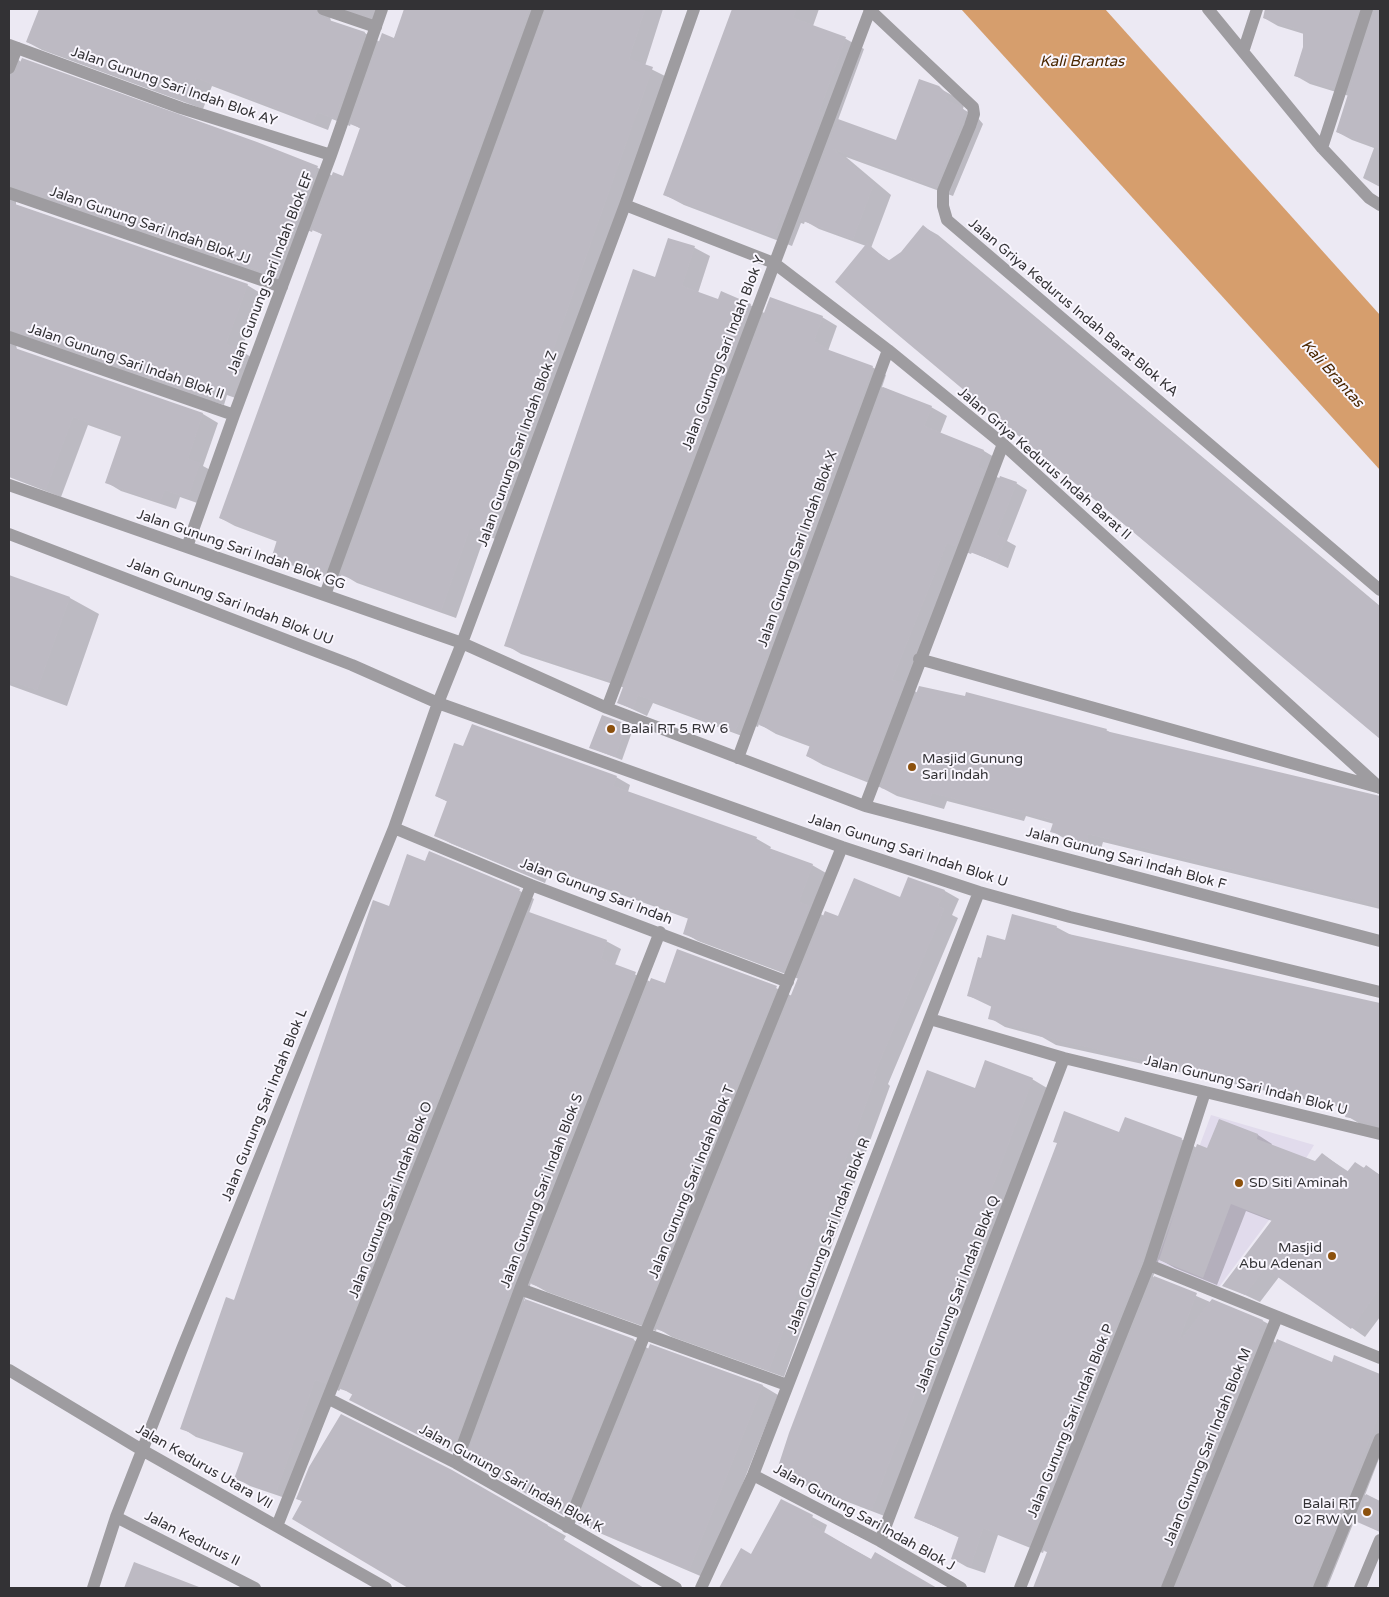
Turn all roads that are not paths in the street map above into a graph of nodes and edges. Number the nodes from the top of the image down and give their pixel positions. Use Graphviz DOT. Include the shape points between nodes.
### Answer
graph roads {
  1 [pos="323,9"];
  2 [pos="382,9"];
  3 [pos="538,9"];
  4 [pos="869,9"];
  5 [pos="1208,9"];
  6 [pos="1256,9"];
  7 [pos="1367,9"];
  8 [pos="690,11"];
  9 [pos="376,27"];
  10 [pos="13,46"];
  11 [pos="1244,49"];
  12 [pos="9,68"];
  13 [pos="1322,148"];
  14 [pos="331,155"];
  15 [pos="9,193"];
  16 [pos="1380,205"];
  17 [pos="625,206"];
  18 [pos="774,262"];
  19 [pos="282,288"];
  20 [pos="9,337"];
  21 [pos="888,350"];
  22 [pos="234,415"];
  23 [pos="1003,444"];
  24 [pos="9,485"];
  25 [pos="9,534"];
  26 [pos="187,547"];
  27 [pos="1380,590"];
  28 [pos="325,595"];
  29 [pos="462,643"];
  30 [pos="919,659"];
  31 [pos="438,703"];
  32 [pos="607,708"];
  33 [pos="738,758"];
  34 [pos="1380,788"];
  35 [pos="865,806"];
  36 [pos="394,828"];
  37 [pos="842,847"];
  38 [pos="531,884"];
  39 [pos="979,892"];
  40 [pos="660,932"];
  41 [pos="1380,941"];
  42 [pos="788,982"];
  43 [pos="1380,992"];
  44 [pos="930,1019"];
  45 [pos="1064,1058"];
  46 [pos="1205,1092"];
  47 [pos="1380,1134"];
  48 [pos="1149,1265"];
  49 [pos="520,1289"];
  50 [pos="1277,1317"];
  51 [pos="646,1335"];
  52 [pos="1380,1358"];
  53 [pos="9,1370"];
  54 [pos="786,1385"];
  55 [pos="329,1399"];
  56 [pos="1380,1439"];
  57 [pos="142,1450"];
  58 [pos="456,1463"];
  59 [pos="753,1475"];
  60 [pos="116,1517"];
  61 [pos="277,1526"];
  62 [pos="567,1527"];
  63 [pos="1380,1540"];
  64 [pos="880,1541"];
  65 [pos="92,1588"];
  66 [pos="253,1588"];
  67 [pos="386,1588"];
  68 [pos="676,1588"];
  69 [pos="701,1588"];
  70 [pos="961,1588"];
  71 [pos="1020,1588"];
  72 [pos="1167,1588"];
  73 [pos="1319,1588"];
  74 [pos="1360,1588"];
  1 -- 9 [label="street"];
  2 -- 9 [label="street, Jalan Gunung Sari Indah Blok EF"];
  3 -- 28 [label="street"];
  4 -- 18 [label="street, Jalan Gunung Sari Indah Blok Y"];
  4 -- 27 [label="street, Jalan Griya Kedurus Indah Barat Blok KA" via="972,107 974,114 970,126 943,191 947,220"];
  5 -- 11 [label="street"];
  6 -- 11 [label="street"];
  7 -- 13 [label="street"];
  8 -- 17 [label="street, Jalan Gunung Sari Indah Blok Z"];
  9 -- 14 [label="street, Jalan Gunung Sari Indah Blok EF"];
  10 -- 12 [label="street"];
  10 -- 14 [label="street, Jalan Gunung Sari Indah Blok AY" via="181,108"];
  11 -- 13 [label="street"];
  13 -- 16 [label="street"];
  14 -- 19 [label="street, Jalan Gunung Sari Indah Blok EF"];
  15 -- 19 [label="street, Jalan Gunung Sari Indah Blok JJ"];
  17 -- 18 [label="street, Jalan Griya Kedurus Indah Barat II"];
  17 -- 29 [label="street, Jalan Gunung Sari Indah Blok Z"];
  18 -- 21 [label="street, Jalan Griya Kedurus Indah Barat II"];
  18 -- 32 [label="street, Jalan Gunung Sari Indah Blok Y"];
  19 -- 22 [label="street, Jalan Gunung Sari Indah Blok EF"];
  20 -- 22 [label="street, Jalan Gunung Sari Indah Blok II"];
  21 -- 23 [label="street, Jalan Griya Kedurus Indah Barat II"];
  21 -- 33 [label="street, Jalan Gunung Sari Indah Blok X"];
  22 -- 26 [label="street, Jalan Gunung Sari Indah Blok EF"];
  23 -- 30 [label="street"];
  23 -- 34 [label="street, Jalan Griya Kedurus Indah Barat II"];
  24 -- 26 [label="street, Jalan Gunung Sari Indah Blok GG"];
  25 -- 31 [label="street, Jalan Gunung Sari Indah Blok UU" via="352,665"];
  26 -- 28 [label="street, Jalan Gunung Sari Indah Blok GG"];
  28 -- 29 [label="street, Jalan Gunung Sari Indah Blok GG"];
  29 -- 31 [label="street, Jalan Gunung Sari Indah Blok Z"];
  29 -- 32 [label="street, Jalan Gunung Sari Indah Blok F"];
  30 -- 34 [label="street"];
  30 -- 35 [label="street"];
  31 -- 36 [label="street, Jalan Gunung Sari Indah Blok L"];
  31 -- 37 [label="street, Jalan Gunung Sari Indah Blok U"];
  32 -- 33 [label="street, Jalan Gunung Sari Indah Blok F"];
  33 -- 35 [label="street, Jalan Gunung Sari Indah Blok F"];
  35 -- 41 [label="street, Jalan Gunung Sari Indah Blok F"];
  36 -- 38 [label="street, Jalan Gunung Sari Indah"];
  36 -- 57 [label="street, Jalan Gunung Sari Indah Blok L"];
  37 -- 39 [label="street, Jalan Gunung Sari Indah Blok U"];
  37 -- 42 [label="street, Jalan Gunung Sari Indah Blok T"];
  38 -- 40 [label="street, Jalan Gunung Sari Indah"];
  38 -- 55 [label="street, Jalan Gunung Sari Indah Blok O"];
  39 -- 43 [label="street, Jalan Gunung Sari Indah Blok U"];
  39 -- 44 [label="street, Jalan Gunung Sari Indah Blok R"];
  40 -- 42 [label="street, Jalan Gunung Sari Indah"];
  40 -- 49 [label="street, Jalan Gunung Sari Indah Blok S"];
  42 -- 51 [label="street, Jalan Gunung Sari Indah Blok T"];
  44 -- 45 [label="street, Jalan Gunung Sari Indah Blok U"];
  44 -- 54 [label="street, Jalan Gunung Sari Indah Blok R"];
  45 -- 46 [label="street, Jalan Gunung Sari Indah Blok U"];
  45 -- 64 [label="street, Jalan Gunung Sari Indah Blok Q"];
  46 -- 47 [label="street, Jalan Gunung Sari Indah Blok U"];
  46 -- 48 [label="street, Jalan Gunung Sari Indah Blok P"];
  48 -- 50 [label="street"];
  48 -- 71 [label="street, Jalan Gunung Sari Indah Blok P"];
  49 -- 51 [label="street"];
  49 -- 58 [label="street, Jalan Gunung Sari Indah Blok S"];
  50 -- 52 [label="street"];
  50 -- 72 [label="street, Jalan Gunung Sari Indah Blok M"];
  51 -- 54 [label="street"];
  51 -- 62 [label="street, Jalan Gunung Sari Indah Blok T"];
  53 -- 57 [label="street, Jalan Kedurus Utara VII"];
  54 -- 59 [label="street, Jalan Gunung Sari Indah Blok R"];
  55 -- 58 [label="street, Jalan Gunung Sari Indah Blok K"];
  55 -- 61 [label="street, Jalan Gunung Sari Indah Blok O"];
  56 -- 73 [label="street"];
  57 -- 60 [label="street, Jalan Gunung Sari Indah Blok L"];
  57 -- 61 [label="street, Jalan Kedurus Utara VII"];
  58 -- 62 [label="street, Jalan Gunung Sari Indah Blok K"];
  59 -- 64 [label="street, Jalan Gunung Sari Indah Blok J"];
  59 -- 69 [label="street, Jalan Gunung Sari Indah Blok R"];
  60 -- 65 [label="street, Jalan Gunung Sari Indah Blok L"];
  60 -- 66 [label="street, Jalan Kedurus II"];
  61 -- 67 [label="street, Jalan Kedurus Utara VII"];
  62 -- 68 [label="street, Jalan Gunung Sari Indah Blok K"];
  63 -- 74 [label="street"];
  64 -- 70 [label="street, Jalan Gunung Sari Indah Blok J"];
}
